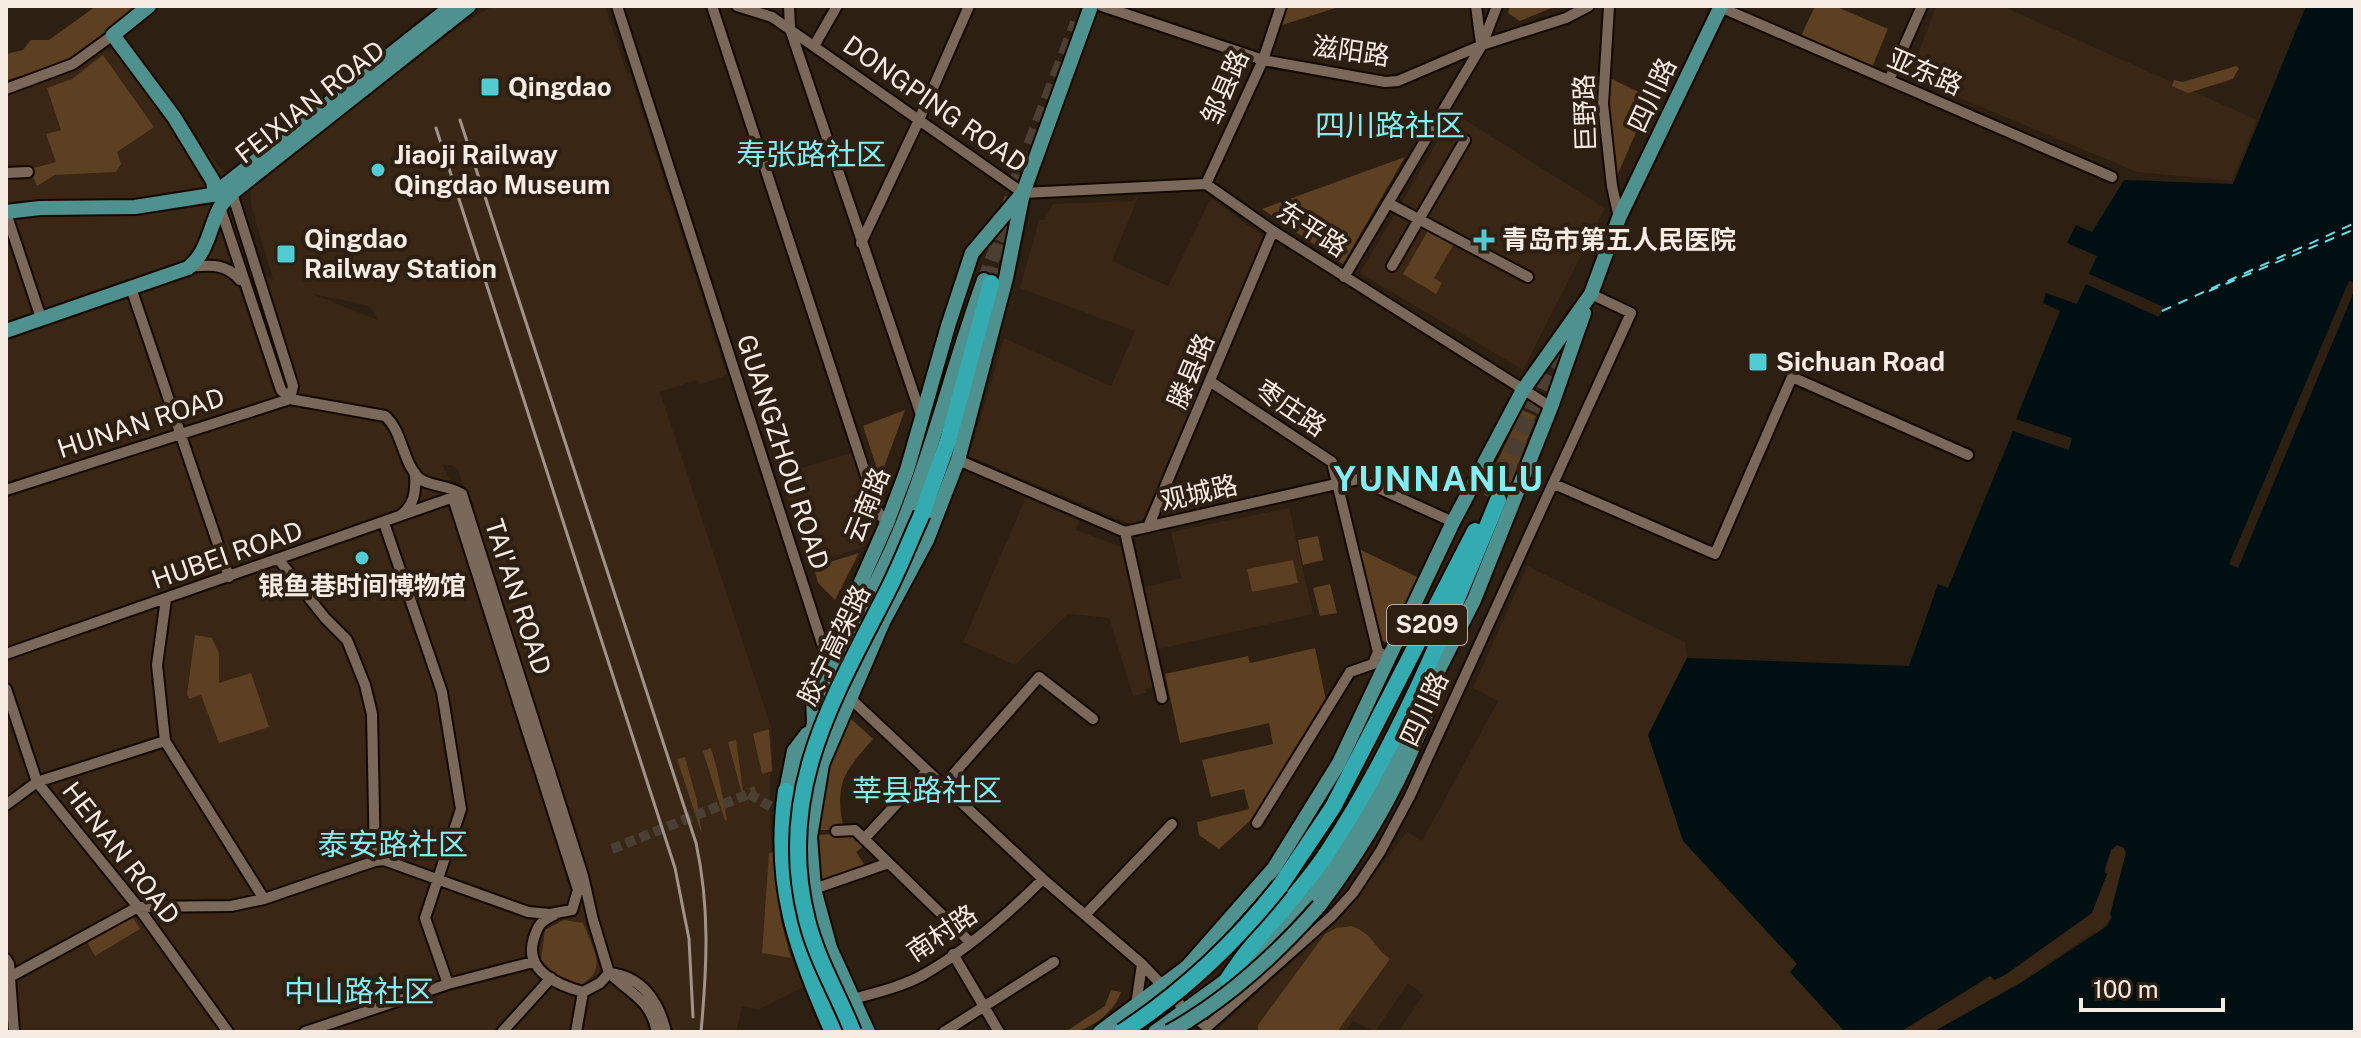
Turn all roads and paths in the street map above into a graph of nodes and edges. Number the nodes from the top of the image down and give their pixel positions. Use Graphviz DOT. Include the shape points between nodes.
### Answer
graph roads {
  1 [pos="149,6"];
  2 [pos="465,6"];
  3 [pos="617,6"];
  4 [pos="712,6"];
  5 [pos="737,6"];
  6 [pos="789,6"];
  7 [pos="837,6"];
  8 [pos="969,6"];
  9 [pos="1091,6"];
  10 [pos="1102,6"];
  11 [pos="1281,6"];
  12 [pos="1476,6"];
  13 [pos="1497,6"];
  14 [pos="1589,6"];
  15 [pos="1609,6"];
  16 [pos="1922,6"];
  17 [pos="1721,7"];
  18 [pos="790,29"];
  19 [pos="113,35"];
  20 [pos="1482,45"];
  21 [pos="814,46"];
  22 [pos="1263,60"];
  23 [pos="1889,80"];
  24 [pos="6,89"];
  25 [pos="919,120"];
  26 [pos="1465,140"];
  27 [pos="28,172"];
  28 [pos="6,173"];
  29 [pos="2112,177"];
  30 [pos="1206,184"];
  31 [pos="232,193"];
  32 [pos="1023,193"];
  33 [pos="218,200"];
  34 [pos="1388,203"];
  35 [pos="6,212"];
  36 [pos="1619,218"];
  37 [pos="1419,220"];
  38 [pos="1273,231"];
  39 [pos="861,243"];
  40 [pos="1392,266"];
  41 [pos="188,268"];
  42 [pos="1344,277"];
  43 [pos="1528,277"];
  44 [pos="988,282"];
  45 [pos="246,287"];
  46 [pos="131,288"];
  47 [pos="1591,294"];
  48 [pos="41,318"];
  49 [pos="6,331"];
  50 [pos="1211,382"];
  51 [pos="1523,390"];
  52 [pos="290,399"];
  53 [pos="1551,407"];
  54 [pos="923,422"];
  55 [pos="181,433"];
  56 [pos="1968,455"];
  57 [pos="958,460"];
  58 [pos="415,473"];
  59 [pos="1337,484"];
  60 [pos="1554,484"];
  61 [pos="6,490"];
  62 [pos="457,496"];
  63 [pos="396,519"];
  64 [pos="1453,522"];
  65 [pos="384,523"];
  66 [pos="887,523"];
  67 [pos="1148,527"];
  68 [pos="1125,532"];
  69 [pos="279,560"];
  70 [pos="229,577"];
  71 [pos="166,599"];
  72 [pos="1447,653"];
  73 [pos="6,654"];
  74 [pos="1384,655"];
  75 [pos="829,664"];
  76 [pos="6,689"];
  77 [pos="850,696"];
  78 [pos="1162,698"];
  79 [pos="1093,719"];
  80 [pos="814,724"];
  81 [pos="165,741"];
  82 [pos="927,771"];
  83 [pos="37,782"];
  84 [pos="943,786"];
  85 [pos="786,791"];
  86 [pos="6,805"];
  87 [pos="1257,823"];
  88 [pos="1172,824"];
  89 [pos="836,831"];
  90 [pos="864,839"];
  91 [pos="375,861"];
  92 [pos="889,863"];
  93 [pos="438,879"];
  94 [pos="1043,879"];
  95 [pos="814,889"];
  96 [pos="264,899"];
  97 [pos="138,907"];
  98 [pos="572,910"];
  99 [pos="528,912"];
  100 [pos="1085,915"];
  101 [pos="593,920"];
  102 [pos="537,926"];
  103 [pos="970,942"];
  104 [pos="953,954"];
  105 [pos="6,959"];
  106 [pos="533,962"];
  107 [pos="1054,962"];
  108 [pos="1142,964"];
  109 [pos="609,973"];
  110 [pos="7,978"];
  111 [pos="551,978"];
  112 [pos="1228,979"];
  113 [pos="448,984"];
  114 [pos="1164,984"];
  115 [pos="583,992"];
  116 [pos="853,999"];
  117 [pos="831,1005"];
  118 [pos="1136,1005"];
  119 [pos="984,1007"];
  120 [pos="1186,1011"];
  121 [pos="1207,1027"];
  122 [pos="222,1030"];
  123 [pos="14,1032"];
  124 [pos="305,1032"];
  125 [pos="502,1032"];
  126 [pos="576,1032"];
  127 [pos="657,1032"];
  128 [pos="666,1032"];
  129 [pos="833,1032"];
  130 [pos="843,1032"];
  131 [pos="853,1032"];
  132 [pos="868,1032"];
  133 [pos="944,1032"];
  134 [pos="999,1032"];
  135 [pos="1100,1032"];
  136 [pos="1122,1032"];
  137 [pos="1155,1032"];
  138 [pos="1169,1032"];
  1 -- 19 [label="main road"];
  2 -- 31 [label="main road, FEIXIAN ROAD"];
  2 -- 33 [label="main road, FEIXIAN ROAD"];
  3 -- 75 [label="street, GUANGZHOU ROAD"];
  4 -- 66 [label="street" via="878,512"];
  5 -- 18 [label="street, DONGPING ROAD"];
  6 -- 18 [label="street"];
  7 -- 21 [label="street"];
  8 -- 25 [label="street"];
  9 -- 32 [label="main road, 云南路"];
  10 -- 22 [label="street, 滋阳路"];
  11 -- 22 [label="street, 邹县路"];
  12 -- 20 [label="street"];
  13 -- 20 [label="street"];
  14 -- 20 [label="street, 滋阳路"];
  15 -- 36 [label="street, 巨野路" via="1603,104"];
  16 -- 23 [label="street"];
  17 -- 23 [label="street, 亚东路"];
  17 -- 36 [label="main road, 四川路"];
  18 -- 21 [label="street, DONGPING ROAD"];
  18 -- 39 [label="street"];
  19 -- 24 [label="street" via="73,64"];
  19 -- 33 [label="main road" via="174,117 213,181"];
  20 -- 22 [label="street, 滋阳路" via="1385,82"];
  20 -- 34 [label="street"];
  21 -- 25 [label="street, DONGPING ROAD"];
  22 -- 30 [label="street, 邹县路"];
  23 -- 29 [label="street, 亚东路"];
  25 -- 32 [label="street, DONGPING ROAD"];
  25 -- 39 [label="street"];
  26 -- 37 [label="street"];
  27 -- 28 [label="street"];
  30 -- 32 [label="street"];
  30 -- 38 [label="street, 东平路"];
  31 -- 33 [label="main road"];
  31 -- 52 [label="street" via="293,386"];
  32 -- 54 [label="main road, 云南路" via="972,253"];
  32 -- 57 [label="main road, 云南路"];
  33 -- 35 [label="main road"];
  33 -- 41 [label="main road" via="210,238"];
  33 -- 45 [label="street"];
  34 -- 37 [label="street"];
  34 -- 42 [label="street"];
  35 -- 48 [label="street"];
  36 -- 47 [label="main road, 四川路"];
  37 -- 40 [label="street"];
  37 -- 43 [label="street"];
  38 -- 42 [label="street, 东平路"];
  38 -- 50 [label="street, 滕县路"];
  39 -- 54 [label="street"];
  41 -- 45 [label="street" via="224,267"];
  41 -- 46 [label="main road"];
  42 -- 51 [label="street, 东平路"];
  44 -- 75 [label="main road" via="961,342 904,521 870,597"];
  44 -- 131 [label="highway, 胶宁高架路, bridge" via="948,441 922,514 824,717 800,804 798,866 807,921"];
  45 -- 52 [label="street" via="281,390"];
  46 -- 48 [label="main road"];
  46 -- 55 [label="street"];
  47 -- 51 [label="main road, 四川路"];
  47 -- 53 [label="main road, 四川路"];
  47 -- 60 [label="street, 四川路" via="1631,313"];
  48 -- 49 [label="main road"];
  50 -- 59 [label="street, 枣庄路" via="1332,462"];
  50 -- 67 [label="street, 滕县路"];
  51 -- 53 [label="street, 东平路"];
  51 -- 64 [label="main road, 四川路"];
  52 -- 55 [label="street, HUNAN ROAD"];
  52 -- 58 [label="street" via="385,416"];
  53 -- 72 [label="main road, 四川路" via="1474,600"];
  54 -- 66 [label="main road, 云南路"];
  55 -- 61 [label="street, HUNAN ROAD"];
  55 -- 70 [label="street"];
  56 -- 60 [label="street" via="1792,377 1715,554"];
  57 -- 68 [label="street"];
  57 -- 77 [label="main road, 云南路" via="927,540"];
  58 -- 62 [label="street, TAI'AN ROAD" via="427,483 452,487"];
  58 -- 63 [label="street" via="414,498"];
  59 -- 64 [label="street, 观城路" via="1358,479"];
  59 -- 67 [label="street, 观城路"];
  59 -- 74 [label="street, 枣庄路"];
  60 -- 121 [label="street, 四川路" via="1410,796 1364,877 1332,916"];
  62 -- 63 [label="street, HUBEI ROAD"];
  62 -- 98 [label="street, TAI'AN ROAD" via="578,890"];
  62 -- 101 [label="street, TAI'AN ROAD"];
  63 -- 65 [label="street, HUBEI ROAD"];
  64 -- 74 [label="main road, 四川路"];
  65 -- 69 [label="street, HUBEI ROAD"];
  65 -- 93 [label="street" via="442,692 461,809"];
  66 -- 75 [label="main road, 云南路"];
  67 -- 68 [label="street, 观城路"];
  68 -- 78 [label="street"];
  69 -- 70 [label="street, HUBEI ROAD"];
  69 -- 91 [label="street" via="347,640 365,685 372,714"];
  70 -- 71 [label="street, HUBEI ROAD"];
  71 -- 73 [label="street, HUBEI ROAD"];
  71 -- 81 [label="street" via="157,665"];
  72 -- 112 [label="main road, 四川路" via="1361,823 1314,895"];
  72 -- 138 [label="main road, bridge" via="1399,777 1357,854 1319,906 1256,971"];
  74 -- 87 [label="street" via="1350,672"];
  74 -- 114 [label="main road, 四川路" via="1339,763 1274,868 1187,967"];
  75 -- 77 [label="street, GUANGZHOU ROAD"];
  75 -- 80 [label="main road"];
  76 -- 83 [label="street, HENAN ROAD"];
  77 -- 82 [label="street, GUANGZHOU ROAD"];
  77 -- 95 [label="main road, 云南路" via="822,764 810,837"];
  79 -- 84 [label="street" via="1039,677"];
  80 -- 85 [label="main road" via="794,751"];
  80 -- 117 [label="main road" via="797,783 792,869 806,944"];
  81 -- 83 [label="street"];
  81 -- 96 [label="street"];
  82 -- 84 [label="street, GUANGZHOU ROAD"];
  82 -- 90 [label="street"];
  83 -- 86 [label="street"];
  83 -- 97 [label="street, HENAN ROAD"];
  84 -- 94 [label="street, GUANGZHOU ROAD"];
  85 -- 129 [label="highway" via="784,884 798,949"];
  88 -- 100 [label="street"];
  89 -- 90 [label="street" via="855,830"];
  90 -- 92 [label="street"];
  91 -- 93 [label="street"];
  91 -- 96 [label="street"];
  92 -- 95 [label="street"];
  92 -- 103 [label="street"];
  93 -- 99 [label="street"];
  93 -- 113 [label="street" via="425,918"];
  94 -- 100 [label="street, GUANGZHOU ROAD"];
  94 -- 103 [label="street, 南村路"];
  95 -- 116 [label="main road, 云南路" via="830,948"];
  96 -- 97 [label="street" via="231,906"];
  97 -- 110 [label="street"];
  97 -- 122 [label="street, HENAN ROAD"];
  98 -- 99 [label="street"];
  98 -- 101 [label="street"];
  98 -- 102 [label="street"];
  99 -- 102 [label="street"];
  100 -- 108 [label="street, GUANGZHOU ROAD"];
  101 -- 109 [label="street"];
  102 -- 106 [label="street"];
  103 -- 104 [label="street, 南村路"];
  104 -- 116 [label="street, 南村路" via="892,989"];
  104 -- 119 [label="street"];
  105 -- 110 [label="street"];
  106 -- 111 [label="street"];
  106 -- 113 [label="street"];
  107 -- 119 [label="street"];
  108 -- 114 [label="street, GUANGZHOU ROAD"];
  108 -- 118 [label="street"];
  109 -- 115 [label="street"];
  109 -- 127 [label="street" via="647,1005"];
  109 -- 128 [label="street" via="623,974 653,998"];
  110 -- 123 [label="street"];
  111 -- 115 [label="street"];
  111 -- 125 [label="street"];
  112 -- 120 [label="main road, 四川路"];
  112 -- 136 [label="highway, S209, bridge" via="1329,851 1381,762 1495,499 1322,826 1237,937 1166,1001"];
  113 -- 124 [label="street"];
  114 -- 118 [label="main road, 四川路"];
  114 -- 120 [label="street, GUANGZHOU ROAD"];
  115 -- 126 [label="street"];
  116 -- 117 [label="street, 南村路"];
  116 -- 132 [label="main road, 云南路"];
  117 -- 130 [label="main road"];
  118 -- 135 [label="main road, 四川路"];
  119 -- 133 [label="street"];
  119 -- 134 [label="street"];
  120 -- 121 [label="street, GUANGZHOU ROAD"];
  120 -- 137 [label="main road, 四川路"];
}
